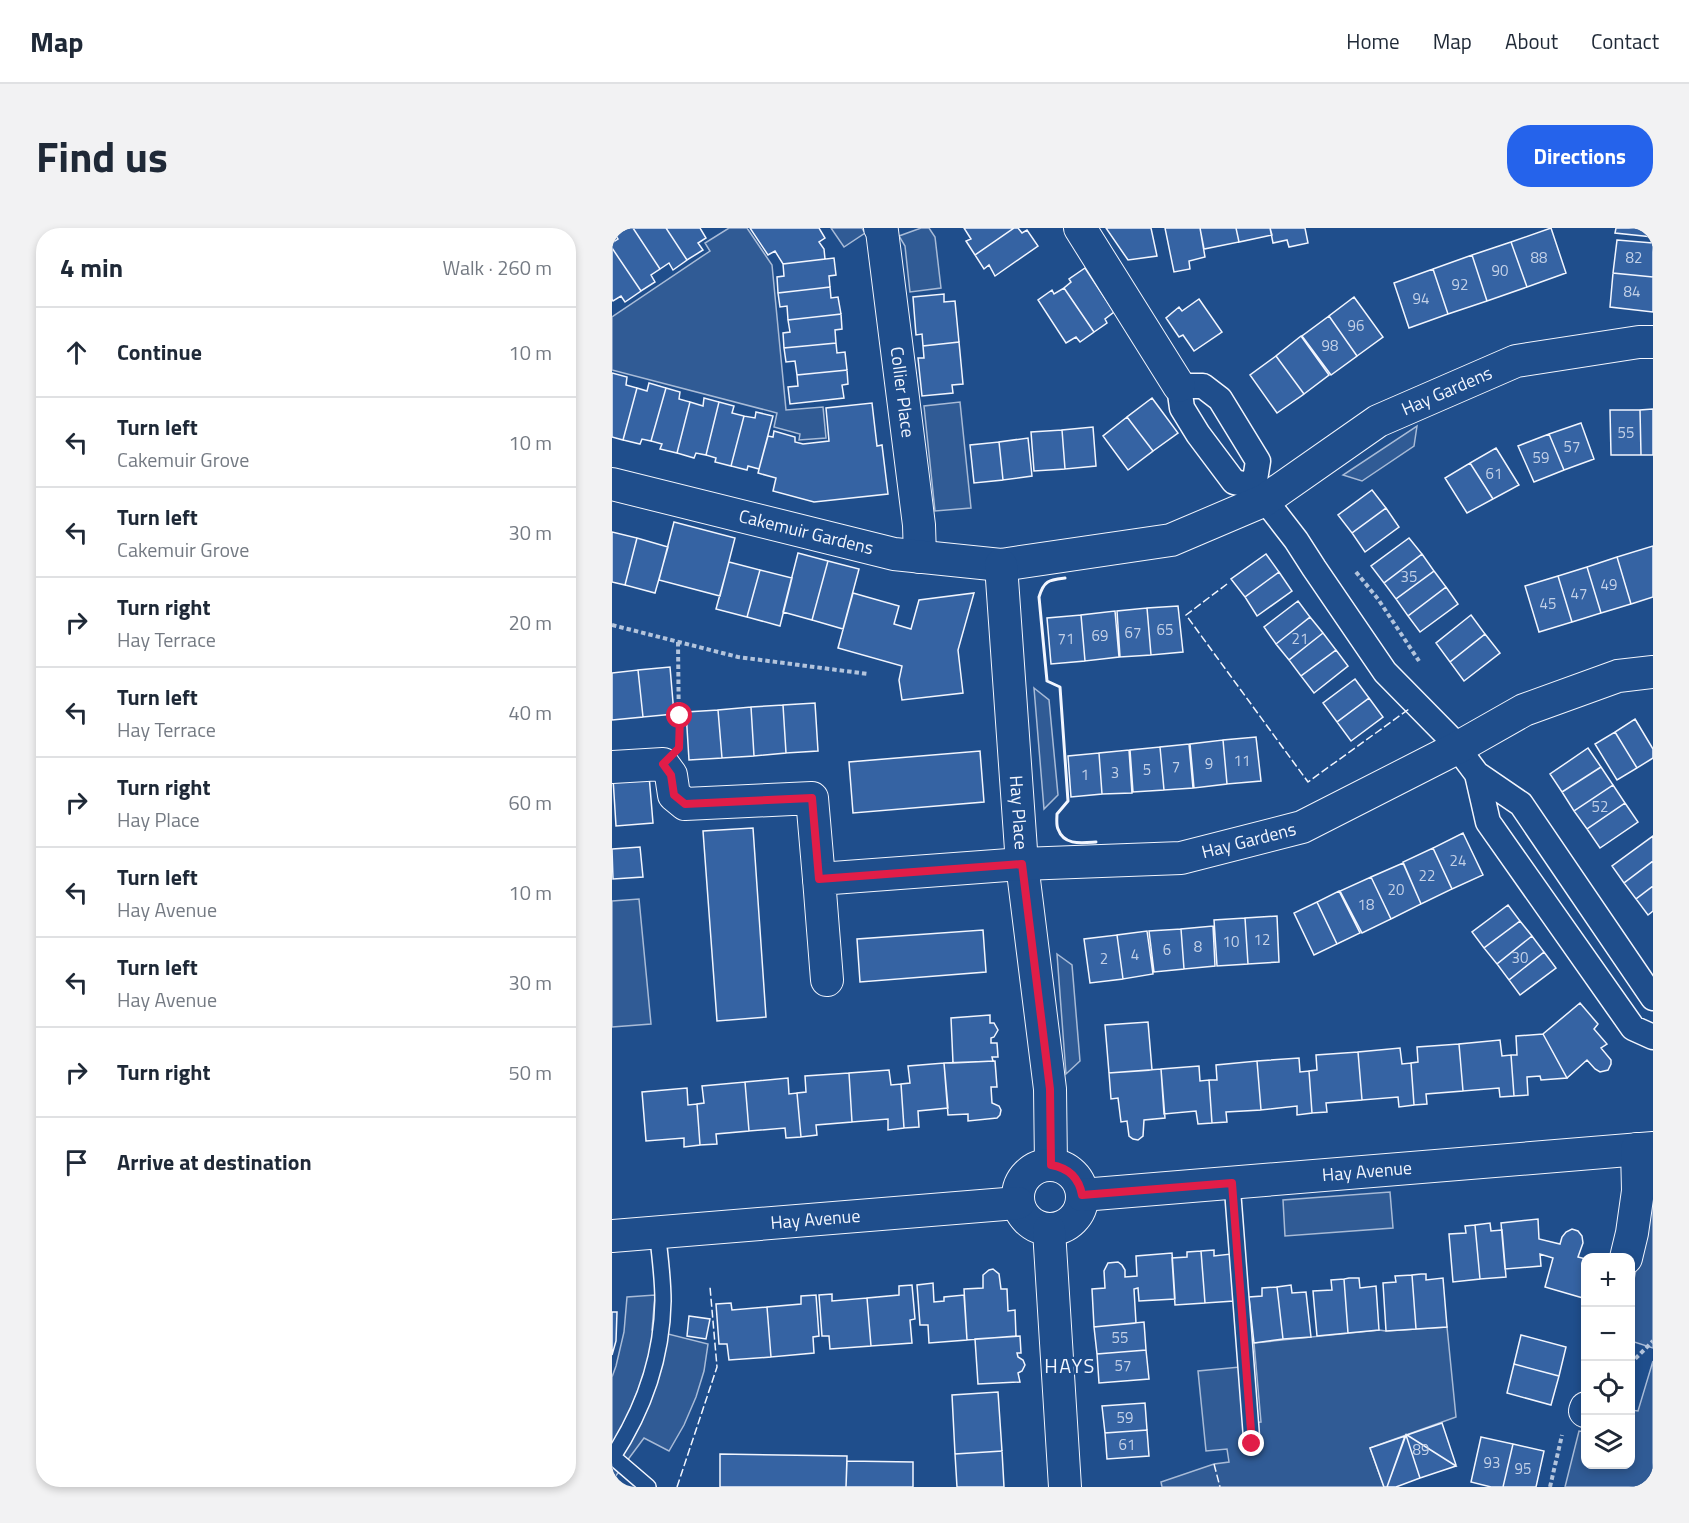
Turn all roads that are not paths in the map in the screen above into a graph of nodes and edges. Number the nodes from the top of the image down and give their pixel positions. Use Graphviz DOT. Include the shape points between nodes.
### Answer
graph roads {
  1 [pos="880,228"];
  2 [pos="1080,228"];
  3 [pos="1653,342"];
  4 [pos="1179,386"];
  5 [pos="612,484"];
  6 [pos="1260,493"];
  7 [pos="920,557"];
  8 [pos="1001,565"];
  9 [pos="1653,672"];
  10 [pos="1457,748"];
  11 [pos="612,767"];
  12 [pos="1477,774"];
  13 [pos="1022,864"];
  14 [pos="819,879"];
  15 [pos="827,980"];
  16 [pos="1653,998"];
  17 [pos="1653,1037"];
  18 [pos="1645,1148"];
  19 [pos="1051,1165"];
  20 [pos="1232,1183"];
  21 [pos="1082,1195"];
  22 [pos="1018,1203"];
  23 [pos="1049,1230"];
  24 [pos="657,1231"];
  25 [pos="612,1236"];
  26 [pos="1627,1253"];
  27 [pos="1252,1444"];
  28 [pos="612,1458"];
  29 [pos="648,1487"];
  30 [pos="1065,1487"];
  1 -- 7 [label="street, Collier Place"];
  2 -- 4 [label="street"];
  3 -- 6 [label="street, Hay Gardens" via="1516,361 1378,421"];
  4 -- 6 [label="street" via="1182,408 1234,482"];
  4 -- 6 [label="street" via="1203,386 1220,399 1258,461"];
  5 -- 7 [label="street, Cakemuir Gardens" via="894,554"];
  6 -- 8 [label="street, Hay Gardens" via="1171,540"];
  6 -- 10 [label="street" via="1385,672"];
  7 -- 8 [label="street, Cakemuir Gardens"];
  8 -- 13 [label="street, Hay Place"];
  9 -- 10 [label="street, Hay Gardens" via="1618,675 1524,711"];
  10 -- 12 [label="street"];
  10 -- 13 [label="street, Hay Gardens" via="1302,827 1181,858"];
  11 -- 14 [label="street" via="663,764 671,775 674,795 685,804 812,798"];
  12 -- 16 [label="street" via="1521,804"];
  12 -- 17 [label="street" via="1488,822 1633,1028"];
  13 -- 14 [label="street, Hay Gardens"];
  13 -- 19 [label="street, Hay Place" via="1050,1089"];
  14 -- 15 [label="street"];
  18 -- 20 [label="street, Hay Avenue"];
  18 -- 26 [label="street"];
  19 -- 21 [label="street" via="1069,1171"];
  19 -- 22 [label="street" via="1025,1176"];
  20 -- 21 [label="street, Hay Avenue"];
  20 -- 27 [label="lane"];
  21 -- 23 [label="street" via="1073,1220"];
  22 -- 23 [label="street" via="1029,1222"];
  22 -- 24 [label="street, Hay Avenue"];
  23 -- 30 [label="street"];
  24 -- 25 [label="street, Hay Avenue"];
  24 -- 28 [label="lane" via="663,1302 657,1353 640,1408"];
  28 -- 29 [label="lane"];
}
